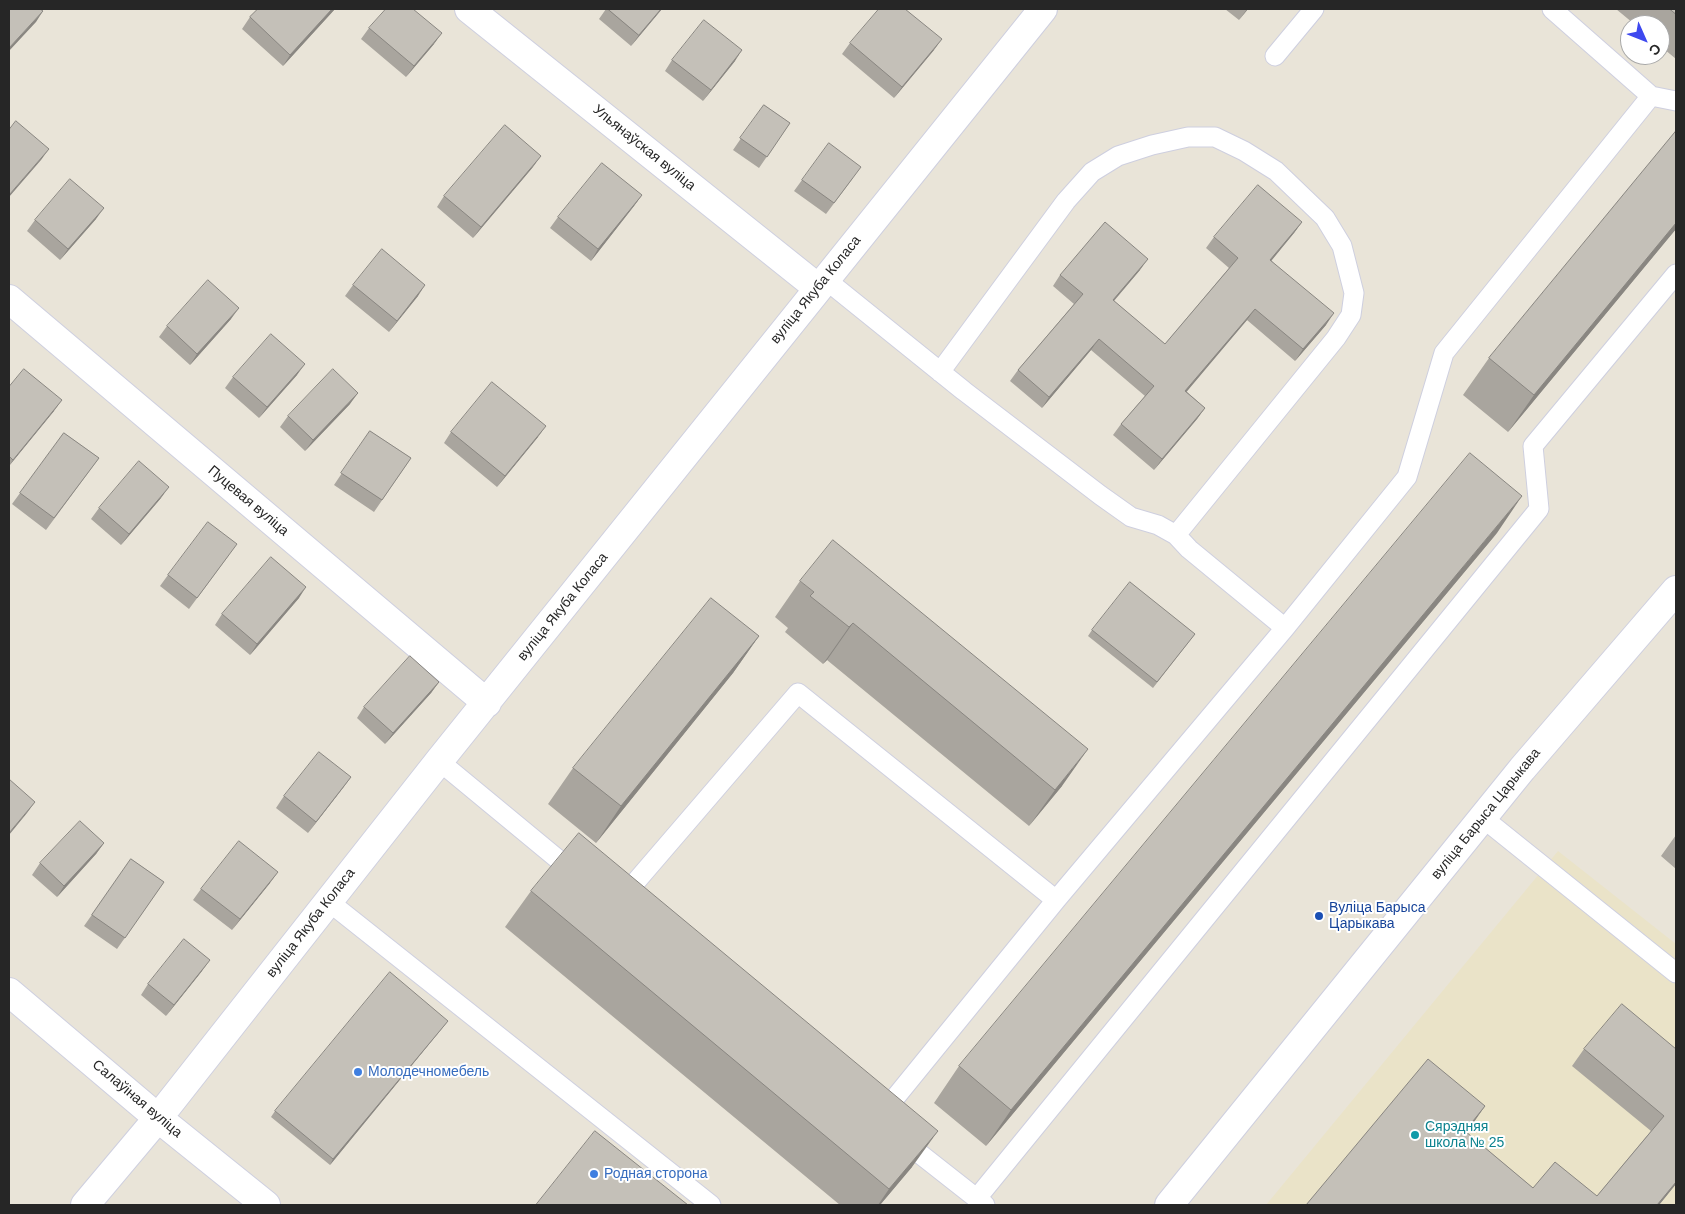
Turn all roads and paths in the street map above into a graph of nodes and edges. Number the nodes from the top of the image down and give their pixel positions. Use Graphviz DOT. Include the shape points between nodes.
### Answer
graph roads {
  1 [pos="469,9"];
  2 [pos="1042,9"];
  3 [pos="1314,9"];
  4 [pos="1552,9"];
  5 [pos="1275,56"];
  6 [pos="1651,96"];
  7 [pos="1676,101"];
  8 [pos="1676,274"];
  9 [pos="821,284"];
  10 [pos="9,299"];
  11 [pos="940,372"];
  12 [pos="1176,534"];
  13 [pos="1676,590"];
  14 [pos="1286,628"];
  15 [pos="487,703"];
  16 [pos="439,761"];
  17 [pos="1483,818"];
  18 [pos="1056,900"];
  19 [pos="328,901"];
  20 [pos="615,905"];
  21 [pos="630,918"];
  22 [pos="1676,973"];
  23 [pos="9,992"];
  24 [pos="861,1107"];
  25 [pos="158,1118"];
  26 [pos="877,1120"];
  27 [pos="981,1201"];
  28 [pos="85,1205"];
  29 [pos="266,1205"];
  30 [pos="711,1205"];
  31 [pos="1169,1205"];
  1 -- 9 [label="street, Ульянаўская вуліца"];
  2 -- 9 [label="street, вуліца Якуба Коласа"];
  3 -- 5 [label="lane"];
  4 -- 6 [label="lane"];
  6 -- 7 [label="lane"];
  6 -- 14 [label="lane" via="1444,353 1407,477"];
  8 -- 27 [label="lane" via="1533,446 1539,509"];
  9 -- 11 [label="lane"];
  9 -- 15 [label="street, вуліца Якуба Коласа"];
  10 -- 15 [label="street, Пуцевая вуліца"];
  11 -- 12 [label="lane" via="1131,517"];
  11 -- 12 [label="lane" via="1066,201 1092,172 1118,156 1152,145 1215,137 1244,150 1276,171 1325,218 1342,246 1354,293 1351,314 1336,338"];
  12 -- 14 [label="lane" via="1189,549"];
  13 -- 17 [label="street, вуліца Барыса Царыкава"];
  14 -- 18 [label="lane"];
  15 -- 16 [label="street, вуліца Якуба Коласа"];
  16 -- 19 [label="street, вуліца Якуба Коласа"];
  16 -- 20 [label="lane"];
  17 -- 22 [label="lane"];
  17 -- 31 [label="street, вуліца Барыса Царыкава"];
  18 -- 20 [label="lane" via="798,693"];
  18 -- 26 [label="lane"];
  19 -- 25 [label="street, вуліца Якуба Коласа"];
  19 -- 30 [label="lane"];
  20 -- 21 [label="lane"];
  23 -- 25 [label="street, Салаўіная вуліца"];
  24 -- 26 [label="lane"];
  25 -- 28 [label="street, вуліца Якуба Коласа"];
  25 -- 29 [label="street, Салаўіная вуліца"];
  26 -- 27 [label="lane"];
}
